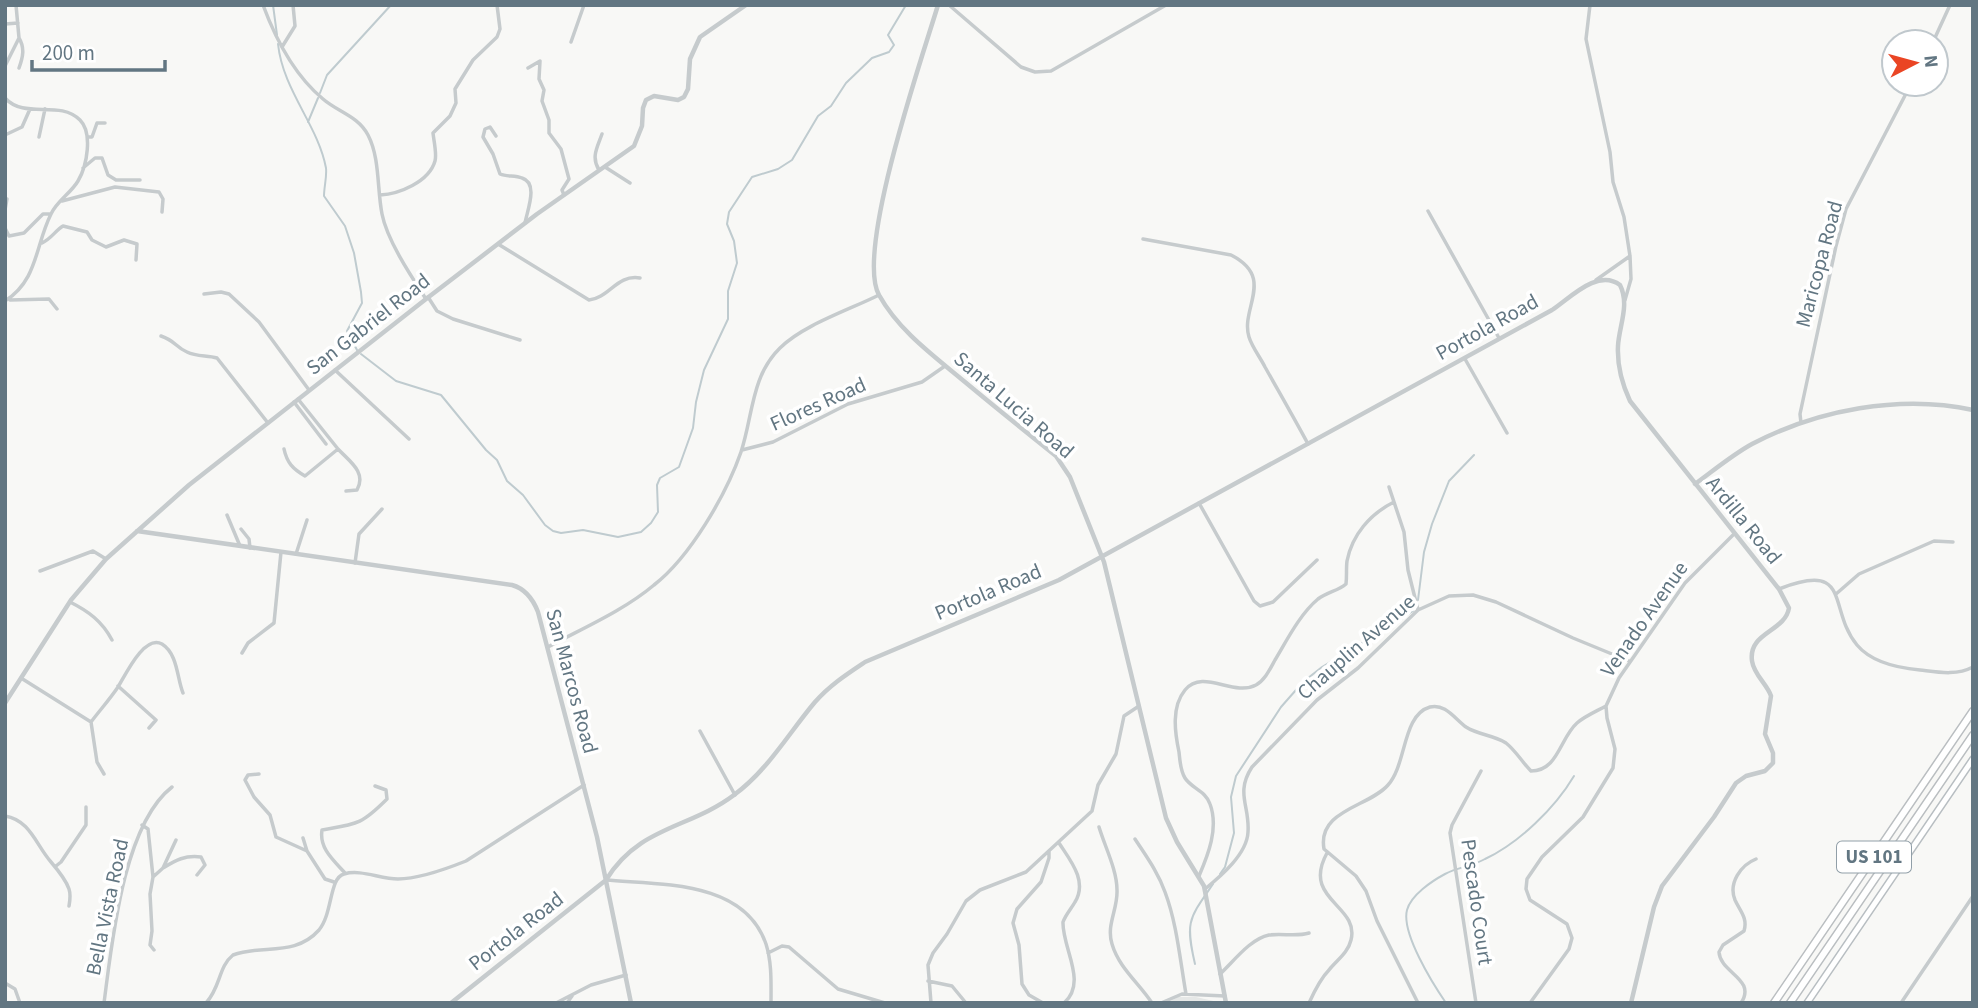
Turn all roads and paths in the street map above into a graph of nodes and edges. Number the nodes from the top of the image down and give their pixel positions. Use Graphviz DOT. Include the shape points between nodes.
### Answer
graph roads {
  1 [pos="16,5"];
  2 [pos="263,5"];
  3 [pos="293,5"];
  4 [pos="497,5"];
  5 [pos="584,5"];
  6 [pos="746,5"];
  7 [pos="938,5"];
  8 [pos="949,5"];
  9 [pos="1166,5"];
  10 [pos="1590,5"];
  11 [pos="1950,5"];
  12 [pos="18,23"];
  13 [pos="5,24"];
  14 [pos="1939,28"];
  15 [pos="19,38"];
  16 [pos="571,42"];
  17 [pos="282,47"];
  18 [pos="5,66"];
  19 [pos="19,68"];
  20 [pos="528,68"];
  21 [pos="1905,98"];
  22 [pos="5,99"];
  23 [pos="30,108"];
  24 [pos="45,109"];
  25 [pos="105,123"];
  26 [pos="602,134"];
  27 [pos="5,135"];
  28 [pos="496,136"];
  29 [pos="39,137"];
  30 [pos="87,137"];
  31 [pos="602,168"];
  32 [pos="82,169"];
  33 [pos="140,180"];
  34 [pos="631,183"];
  35 [pos="380,195"];
  36 [pos="564,195"];
  37 [pos="6,199"];
  38 [pos="60,202"];
  39 [pos="5,210"];
  40 [pos="1428,211"];
  41 [pos="162,212"];
  42 [pos="51,214"];
  43 [pos="525,223"];
  44 [pos="5,228"];
  45 [pos="1143,239"];
  46 [pos="40,244"];
  47 [pos="498,244"];
  48 [pos="1630,256"];
  49 [pos="136,260"];
  50 [pos="640,278"];
  51 [pos="1594,281"];
  52 [pos="204,294"];
  53 [pos="879,295"];
  54 [pos="427,298"];
  55 [pos="7,300"];
  56 [pos="1625,302"];
  57 [pos="57,309"];
  58 [pos="161,336"];
  59 [pos="1499,338"];
  60 [pos="520,340"];
  61 [pos="1464,358"];
  62 [pos="945,366"];
  63 [pos="335,370"];
  64 [pos="309,390"];
  65 [pos="296,400"];
  66 [pos="1973,410"];
  67 [pos="268,423"];
  68 [pos="1801,423"];
  69 [pos="1507,433"];
  70 [pos="409,439"];
  71 [pos="1308,443"];
  72 [pos="326,444"];
  73 [pos="338,449"];
  74 [pos="284,450"];
  75 [pos="741,452"];
  76 [pos="1695,484"];
  77 [pos="1389,487"];
  78 [pos="345,491"];
  79 [pos="1394,502"];
  80 [pos="1199,503"];
  81 [pos="382,509"];
  82 [pos="227,515"];
  83 [pos="307,520"];
  84 [pos="241,529"];
  85 [pos="136,531"];
  86 [pos="1734,534"];
  87 [pos="1953,542"];
  88 [pos="240,547"];
  89 [pos="250,548"];
  90 [pos="281,552"];
  91 [pos="296,554"];
  92 [pos="1102,558"];
  93 [pos="106,559"];
  94 [pos="1317,560"];
  95 [pos="355,563"];
  96 [pos="40,571"];
  97 [pos="1779,589"];
  98 [pos="1836,594"];
  99 [pos="69,602"];
  100 [pos="1418,610"];
  101 [pos="112,640"];
  102 [pos="548,647"];
  103 [pos="242,653"];
  104 [pos="1629,661"];
  105 [pos="1973,667"];
  106 [pos="21,678"];
  107 [pos="118,686"];
  108 [pos="183,693"];
  109 [pos="5,703"];
  110 [pos="1139,706"];
  111 [pos="1606,706"];
  112 [pos="1973,711"];
  113 [pos="91,722"];
  114 [pos="149,728"];
  115 [pos="701,731"];
  116 [pos="1973,735"];
  117 [pos="1973,759"];
  118 [pos="1481,771"];
  119 [pos="104,774"];
  120 [pos="259,774"];
  121 [pos="584,785"];
  122 [pos="375,786"];
  123 [pos="172,787"];
  124 [pos="735,795"];
  125 [pos="86,807"];
  126 [pos="5,816"];
  127 [pos="142,825"];
  128 [pos="1099,827"];
  129 [pos="303,838"];
  130 [pos="1135,839"];
  131 [pos="176,840"];
  132 [pos="1059,843"];
  133 [pos="307,851"];
  134 [pos="1049,851"];
  135 [pos="1327,853"];
  136 [pos="1756,859"];
  137 [pos="55,866"];
  138 [pos="163,869"];
  139 [pos="345,873"];
  140 [pos="197,875"];
  141 [pos="1199,876"];
  142 [pos="153,877"];
  143 [pos="606,880"];
  144 [pos="334,882"];
  145 [pos="1205,890"];
  146 [pos="1973,896"];
  147 [pos="69,906"];
  148 [pos="1309,933"];
  149 [pos="154,950"];
  150 [pos="768,953"];
  151 [pos="1220,974"];
  152 [pos="626,975"];
  153 [pos="928,981"];
  154 [pos="5,983"];
  155 [pos="573,994"];
  156 [pos="1186,994"];
  157 [pos="1224,996"];
  158 [pos="20,1003"];
  159 [pos="104,1003"];
  160 [pos="206,1003"];
  161 [pos="451,1003"];
  162 [pos="556,1003"];
  163 [pos="567,1003"];
  164 [pos="631,1003"];
  165 [pos="771,1003"];
  166 [pos="886,1003"];
  167 [pos="931,1003"];
  168 [pos="966,1003"];
  169 [pos="1043,1003"];
  170 [pos="1064,1003"];
  171 [pos="1152,1003"];
  172 [pos="1161,1003"];
  173 [pos="1226,1003"];
  174 [pos="1309,1003"];
  175 [pos="1418,1003"];
  176 [pos="1476,1003"];
  177 [pos="1530,1003"];
  178 [pos="1631,1003"];
  179 [pos="1741,1003"];
  180 [pos="1774,1003"];
  181 [pos="1790,1003"];
  182 [pos="1807,1003"];
  183 [pos="1901,1003"];
  1 -- 12 [label="street"];
  2 -- 17 [label="street"];
  3 -- 17 [label="street" via="295,26"];
  4 -- 35 [label="street" via="497,37 473,60 455,89 456,103 450,116 433,133 436,160 429,173 408,188"];
  5 -- 16 [label="street"];
  6 -- 31 [label="street, San Gabriel Road" via="700,37 690,59 684,97 646,100 634,146"];
  7 -- 53 [label="street, Santa Lucia Road" via="887,181 872,268"];
  8 -- 9 [label="street" via="1021,67 1035,72 1052,70"];
  10 -- 48 [label="street, Ardilla Road" via="1586,39"];
  11 -- 14 [label="street"];
  12 -- 13 [label="street"];
  12 -- 15 [label="street"];
  15 -- 18 [label="street"];
  15 -- 19 [label="street" via="23,44"];
  17 -- 35 [label="street" via="310,88 366,132"];
  20 -- 36 [label="street" via="540,61 549,133 561,149 569,179"];
  21 -- 68 [label="street, Maricopa Road" via="1846,209"];
  22 -- 23 [label="street"];
  23 -- 24 [label="street"];
  23 -- 27 [label="street" via="22,127"];
  24 -- 29 [label="street"];
  24 -- 30 [label="street" via="74,115"];
  25 -- 30 [label="street" via="97,123 92,137"];
  26 -- 31 [label="street" via="594,163"];
  28 -- 43 [label="street" via="491,127 483,137 500,174 520,177 532,188"];
  30 -- 32 [label="street"];
  31 -- 34 [label="street"];
  31 -- 36 [label="street, San Gabriel Road"];
  32 -- 33 [label="street" via="102,158 108,175 116,180"];
  32 -- 38 [label="street"];
  35 -- 54 [label="street" via="389,236"];
  36 -- 43 [label="street, San Gabriel Road"];
  37 -- 39 [label="street"];
  38 -- 41 [label="street" via="115,187 135,188 159,192"];
  38 -- 42 [label="street"];
  40 -- 59 [label="street"];
  42 -- 44 [label="street" via="43,214 24,233 9,236"];
  42 -- 46 [label="street"];
  43 -- 47 [label="street, San Gabriel Road"];
  45 -- 71 [label="street" via="1242,260 1254,279 1248,336"];
  46 -- 49 [label="street" via="63,226 87,232 106,247 124,240 136,244"];
  46 -- 55 [label="street" via="24,286"];
  47 -- 50 [label="street" via="589,300 621,280"];
  47 -- 54 [label="street, San Gabriel Road"];
  48 -- 51 [label="street, Portola Road"];
  48 -- 56 [label="street, Ardilla Road"];
  51 -- 56 [label="street" via="1617,283"];
  51 -- 59 [label="street, Portola Road"];
  52 -- 64 [label="street" via="229,294 259,322"];
  53 -- 62 [label="street, Santa Lucia Road" via="912,337"];
  53 -- 75 [label="street" via="809,329 775,353 755,391"];
  54 -- 60 [label="street" via="437,311 453,319"];
  54 -- 63 [label="street, San Gabriel Road"];
  55 -- 57 [label="street" via="49,299"];
  56 -- 76 [label="street, Ardilla Road" via="1618,354 1622,383 1636,410"];
  58 -- 67 [label="street" via="184,351 217,358"];
  59 -- 61 [label="street, Portola Road"];
  61 -- 69 [label="street"];
  61 -- 71 [label="street, Portola Road"];
  62 -- 75 [label="street, Flores Road" via="926,380 848,404 774,442"];
  62 -- 92 [label="street, Santa Lucia Road" via="1063,464"];
  63 -- 64 [label="street, San Gabriel Road"];
  63 -- 70 [label="street"];
  64 -- 65 [label="street, San Gabriel Road"];
  65 -- 67 [label="street, San Gabriel Road"];
  65 -- 72 [label="street"];
  65 -- 73 [label="street"];
  66 -- 68 [label="street" via="1885,405"];
  67 -- 85 [label="street, San Gabriel Road"];
  68 -- 76 [label="street" via="1751,445"];
  71 -- 80 [label="street, Portola Road"];
  73 -- 74 [label="street" via="305,476 286,461"];
  73 -- 78 [label="street" via="359,471 357,490"];
  75 -- 102 [label="street" via="719,500 663,578"];
  76 -- 86 [label="street, Ardilla Road"];
  77 -- 79 [label="street"];
  79 -- 100 [label="street"];
  79 -- 141 [label="street" via="1380,509 1354,540 1346,584 1311,605 1258,684 1235,689 1209,681 1190,685 1183,692 1174,729 1181,769 1187,781 1206,796 1212,815 1212,835"];
  80 -- 92 [label="street, Portola Road"];
  80 -- 94 [label="street" via="1260,606 1273,602"];
  81 -- 95 [label="street" via="359,534"];
  82 -- 88 [label="street"];
  83 -- 91 [label="street"];
  84 -- 89 [label="street"];
  85 -- 88 [label="street, San Marcos Road"];
  85 -- 93 [label="street, San Gabriel Road"];
  86 -- 97 [label="street, Ardilla Road"];
  86 -- 104 [label="street, Venado Avenue" via="1685,583"];
  87 -- 98 [label="street" via="1934,541 1859,574"];
  88 -- 89 [label="street, San Marcos Road"];
  89 -- 90 [label="street, San Marcos Road"];
  90 -- 91 [label="street, San Marcos Road"];
  90 -- 103 [label="street" via="274,623"];
  91 -- 95 [label="street, San Marcos Road"];
  92 -- 110 [label="street, Santa Lucia Road"];
  92 -- 124 [label="street, Portola Road" via="865,662 841,677 757,776"];
  93 -- 96 [label="street" via="93,551"];
  93 -- 99 [label="street, San Gabriel Road"];
  95 -- 102 [label="street, San Marcos Road" via="517,586 535,605"];
  97 -- 98 [label="street" via="1813,579"];
  97 -- 178 [label="street, Ardilla Road" via="1789,605 1787,616 1760,638 1752,656 1754,669 1771,696 1765,734 1773,763 1736,783 1662,886"];
  98 -- 105 [label="street" via="1852,638 1870,656 1894,666 1933,672"];
  99 -- 101 [label="street" via="86,610"];
  99 -- 106 [label="street, San Gabriel Road"];
  100 -- 104 [label="street, Chauplin Avenue" via="1449,596 1479,597"];
  100 -- 145 [label="street, Chauplin Avenue" via="1358,668 1317,699 1252,767 1242,790 1246,841"];
  102 -- 121 [label="street, San Marcos Road"];
  104 -- 111 [label="street, Venado Avenue"];
  106 -- 109 [label="street, San Gabriel Road"];
  106 -- 113 [label="street"];
  107 -- 108 [label="street" via="139,652 161,643 180,674"];
  107 -- 113 [label="street"];
  107 -- 114 [label="street" via="156,720"];
  110 -- 132 [label="street" via="1124,716 1116,754 1098,785 1092,811"];
  110 -- 141 [label="street, Santa Lucia Road" via="1166,818"];
  111 -- 135 [label="street" via="1578,722 1553,760 1538,771 1531,771 1505,743 1473,731 1446,709 1425,709 1412,722 1401,762 1388,785 1327,827 1323,839"];
  111 -- 177 [label="street, Venado Avenue" via="1615,749 1613,768 1583,817 1527,879 1531,900 1567,924 1572,938"];
  112 -- 180 [label="highway, US 101"];
  113 -- 119 [label="street" via="97,762"];
  115 -- 124 [label="street"];
  116 -- 181 [label="highway, US 101"];
  117 -- 182 [label="main road"];
  118 -- 176 [label="street, Pescado Court" via="1450,833"];
  120 -- 133 [label="street" via="245,780 270,815 276,838"];
  121 -- 139 [label="street" via="453,866 401,879"];
  121 -- 143 [label="street, San Marcos Road"];
  122 -- 139 [label="street" via="386,790 387,799 371,815 357,824 322,830 320,841"];
  123 -- 127 [label="street, Bella Vista Road" via="158,799"];
  124 -- 143 [label="street, Portola Road" via="639,843"];
  125 -- 137 [label="street" via="86,825"];
  126 -- 137 [label="street" via="15,817 25,826"];
  127 -- 142 [label="street" via="148,829"];
  127 -- 159 [label="street, Bella Vista Road" via="124,886"];
  128 -- 171 [label="street" via="1117,885 1111,942 1126,972"];
  129 -- 133 [label="street"];
  130 -- 156 [label="street" via="1165,891"];
  131 -- 138 [label="street"];
  132 -- 134 [label="street"];
  132 -- 170 [label="street" via="1076,870 1080,888 1063,922 1074,981 1072,994"];
  133 -- 144 [label="street" via="325,879"];
  134 -- 153 [label="street" via="1023,874 971,896 933,953"];
  134 -- 169 [label="street" via="1041,883 1017,909 1013,923 1022,984"];
  135 -- 174 [label="street" via="1321,867 1322,888 1345,915 1351,940"];
  135 -- 175 [label="street" via="1366,891"];
  136 -- 179 [label="street" via="1742,868 1733,887 1745,931 1719,952 1722,964 1745,986"];
  137 -- 147 [label="street" via="69,887"];
  138 -- 140 [label="street" via="179,858 201,857 205,865"];
  138 -- 142 [label="street"];
  139 -- 144 [label="street"];
  141 -- 145 [label="street, Santa Lucia Road"];
  142 -- 149 [label="street" via="150,945"];
  143 -- 150 [label="street" via="688,888 732,902 753,920"];
  143 -- 152 [label="street, San Marcos Road"];
  143 -- 161 [label="street, Portola Road"];
  144 -- 160 [label="street" via="328,914 316,933 298,946 233,956"];
  145 -- 151 [label="street, Santa Lucia Road"];
  146 -- 183 [label="street"];
  148 -- 151 [label="street" via="1254,941"];
  150 -- 165 [label="street"];
  150 -- 166 [label="street" via="789,947 838,989"];
  151 -- 157 [label="street, Santa Lucia Road"];
  152 -- 155 [label="street"];
  152 -- 164 [label="street, San Marcos Road"];
  153 -- 167 [label="street"];
  153 -- 168 [label="street" via="952,986"];
  154 -- 158 [label="street" via="15,989"];
  155 -- 162 [label="street"];
  155 -- 163 [label="street"];
  156 -- 157 [label="street"];
  156 -- 172 [label="street"];
  157 -- 173 [label="street, Santa Lucia Road"];
}
